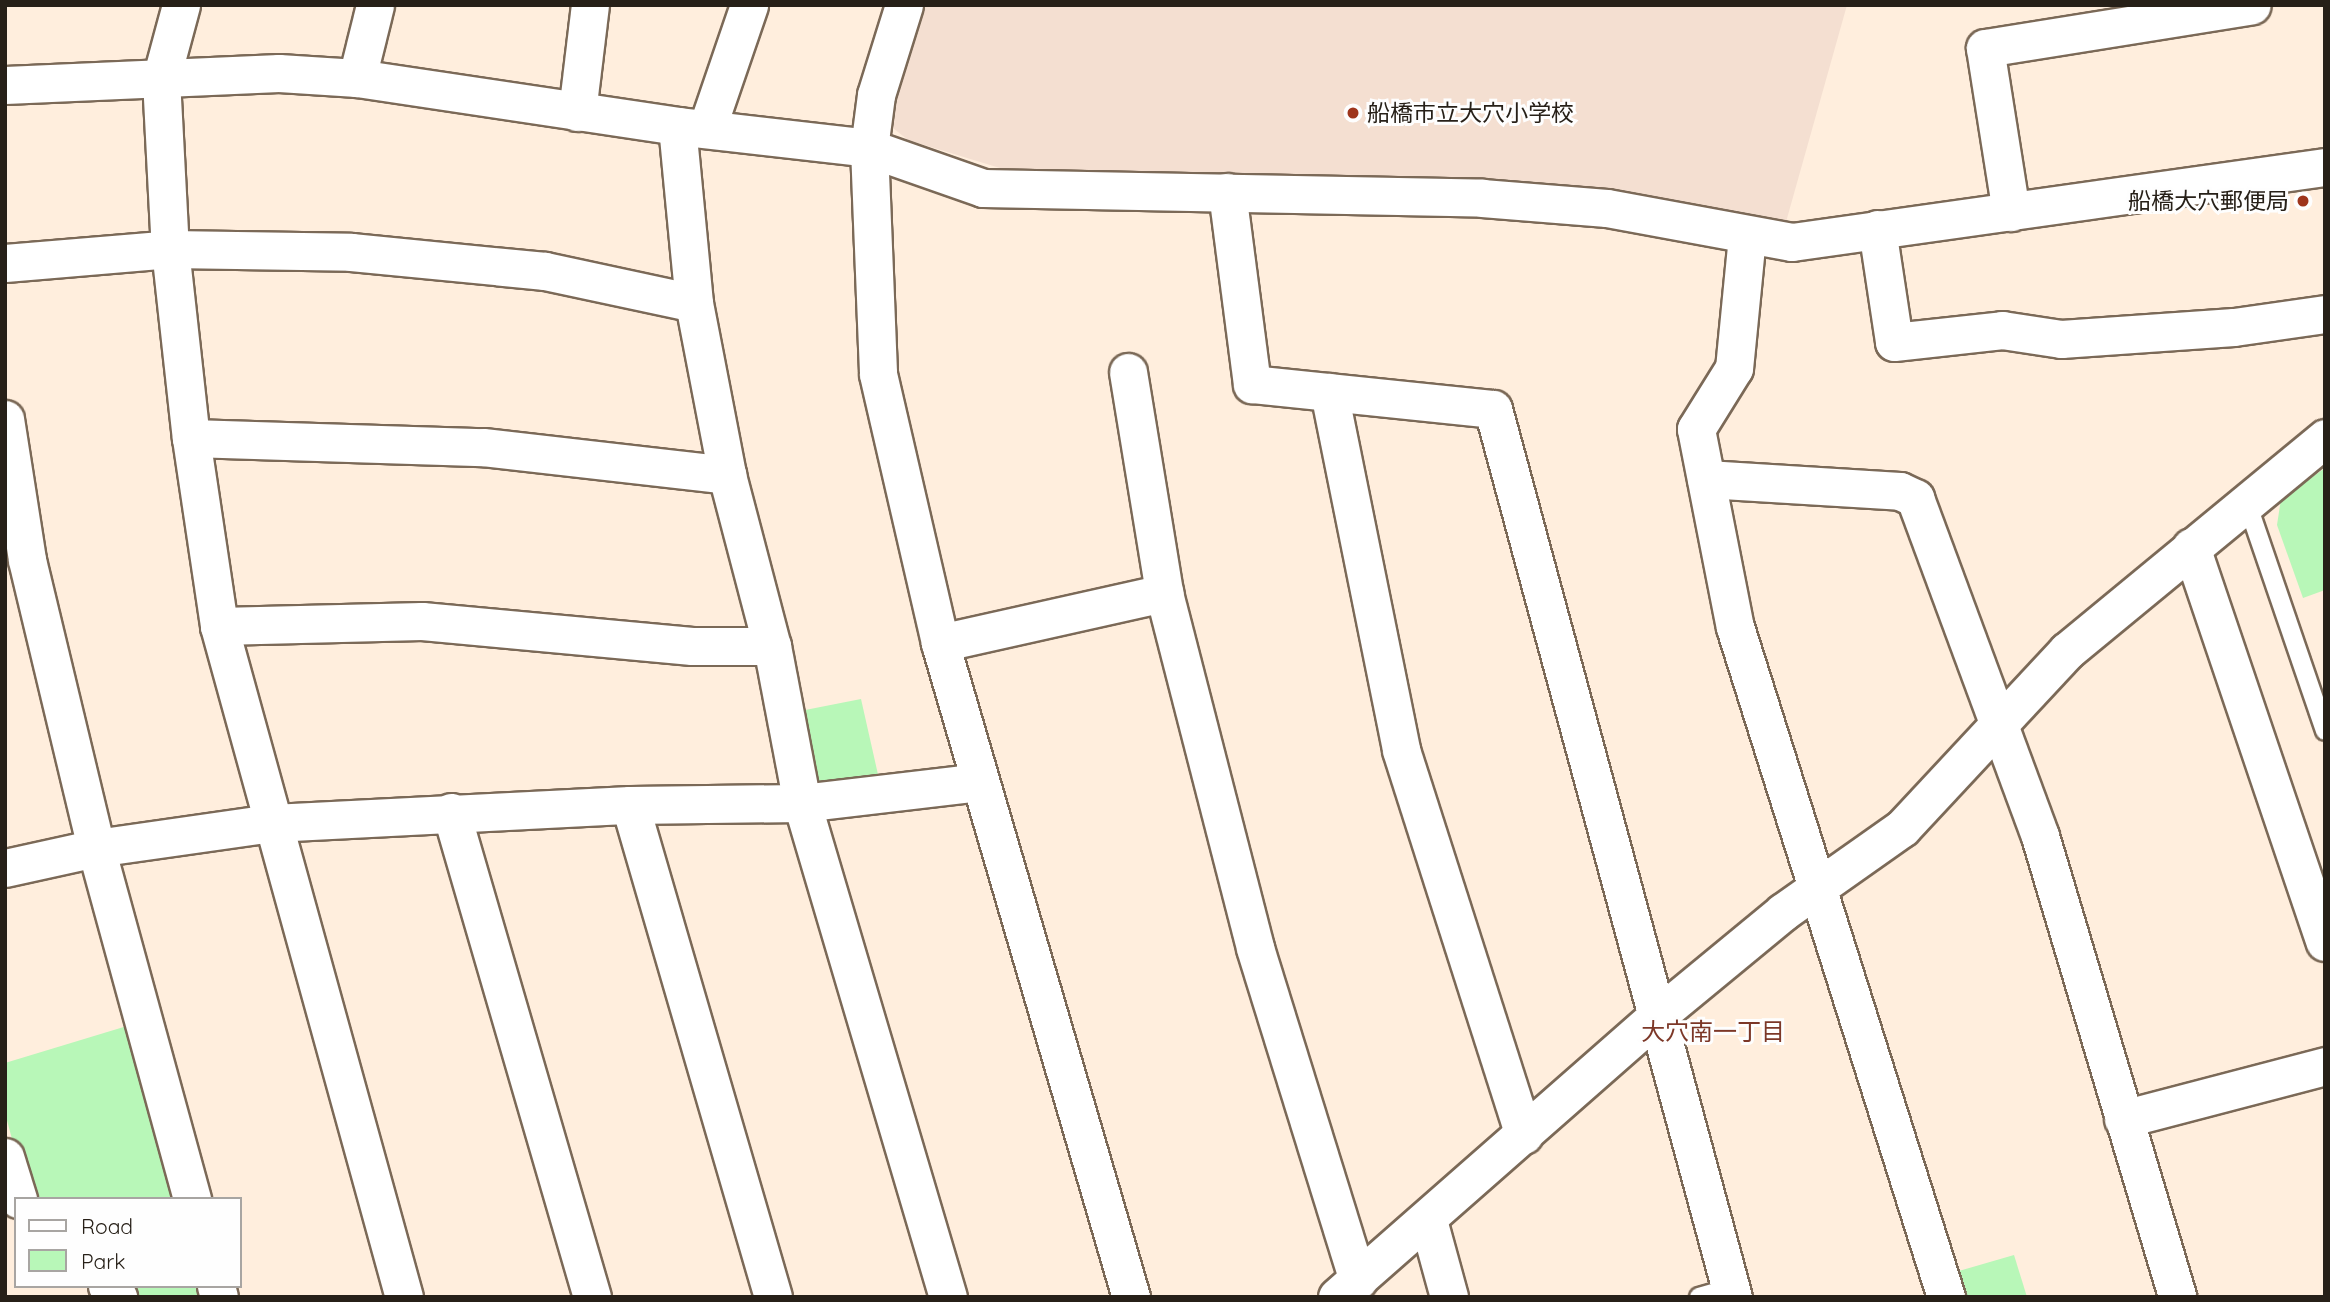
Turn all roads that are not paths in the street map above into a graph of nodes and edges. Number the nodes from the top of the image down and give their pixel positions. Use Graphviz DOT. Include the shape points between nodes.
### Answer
graph roads {
  1 [pos="181,5"];
  2 [pos="375,5"];
  3 [pos="590,5"];
  4 [pos="749,5"];
  5 [pos="904,5"];
  6 [pos="2252,5"];
  7 [pos="357,78"];
  8 [pos="161,79"];
  9 [pos="5,85"];
  10 [pos="576,112"];
  11 [pos="692,127"];
  12 [pos="869,148"];
  13 [pos="2325,167"];
  14 [pos="1227,192"];
  15 [pos="2011,212"];
  16 [pos="1877,229"];
  17 [pos="1746,236"];
  18 [pos="170,249"];
  19 [pos="5,263"];
  20 [pos="694,303"];
  21 [pos="2325,314"];
  22 [pos="1128,372"];
  23 [pos="1329,392"];
  24 [pos="5,419"];
  25 [pos="191,438"];
  26 [pos="2325,438"];
  27 [pos="727,475"];
  28 [pos="1706,479"];
  29 [pos="2246,499"];
  30 [pos="2191,547"];
  31 [pos="1164,593"];
  32 [pos="219,625"];
  33 [pos="940,643"];
  34 [pos="772,646"];
  35 [pos="2001,723"];
  36 [pos="2325,731"];
  37 [pos="980,782"];
  38 [pos="802,803"];
  39 [pos="630,805"];
  40 [pos="451,812"];
  41 [pos="272,823"];
  42 [pos="96,848"];
  43 [pos="5,868"];
  44 [pos="1816,890"];
  45 [pos="2325,942"];
  46 [pos="1657,1016"];
  47 [pos="2325,1066"];
  48 [pos="2123,1119"];
  49 [pos="1524,1135"];
  50 [pos="5,1157"];
  51 [pos="16,1197"];
  52 [pos="191,1197"];
  53 [pos="1428,1220"];
  54 [pos="1348,1291"];
  55 [pos="1721,1294"];
  56 [pos="404,1297"];
  57 [pos="592,1297"];
  58 [pos="773,1297"];
  59 [pos="947,1297"];
  60 [pos="1131,1297"];
  61 [pos="1449,1297"];
  62 [pos="1946,1297"];
  63 [pos="2177,1297"];
  1 -- 8 [label="street"];
  2 -- 7 [label="street"];
  3 -- 10 [label="street"];
  4 -- 11 [label="street"];
  5 -- 12 [label="street" via="876,95"];
  6 -- 15 [label="street" via="1985,48"];
  7 -- 8 [label="street" via="279,73"];
  7 -- 10 [label="street"];
  8 -- 9 [label="street"];
  8 -- 18 [label="street"];
  10 -- 11 [label="street"];
  11 -- 12 [label="street"];
  11 -- 20 [label="street"];
  12 -- 14 [label="street" via="983,188"];
  12 -- 33 [label="street" via="878,374"];
  13 -- 15 [label="street"];
  14 -- 17 [label="street" via="1482,198 1607,208"];
  14 -- 23 [label="street" via="1252,384"];
  15 -- 16 [label="street"];
  16 -- 17 [label="street" via="1792,242"];
  16 -- 21 [label="street" via="1894,342 2002,330 2061,339 2234,327"];
  17 -- 28 [label="street" via="1734,368 1696,429"];
  18 -- 19 [label="street"];
  18 -- 20 [label="street" via="351,252 545,271"];
  18 -- 25 [label="street"];
  20 -- 27 [label="street"];
  22 -- 31 [label="street"];
  23 -- 46 [label="street" via="1493,409"];
  23 -- 49 [label="street" via="1401,750"];
  24 -- 42 [label="street" via="27,559"];
  25 -- 27 [label="street" via="483,447"];
  25 -- 32 [label="street"];
  26 -- 29 [label="street"];
  27 -- 34 [label="street"];
  28 -- 35 [label="street" via="1900,491 1915,498"];
  28 -- 44 [label="street" via="1735,627"];
  29 -- 30 [label="street"];
  29 -- 36 [label="lane"];
  30 -- 35 [label="street" via="2067,651"];
  30 -- 45 [label="street"];
  31 -- 33 [label="street"];
  31 -- 54 [label="street"];
  32 -- 34 [label="street" via="422,621 692,646"];
  32 -- 41 [label="street"];
  33 -- 37 [label="street"];
  34 -- 38 [label="street"];
  35 -- 44 [label="street" via="1902,828"];
  35 -- 48 [label="street"];
  37 -- 38 [label="street"];
  37 -- 60 [label="street"];
  38 -- 39 [label="street"];
  38 -- 59 [label="street"];
  39 -- 40 [label="street"];
  39 -- 58 [label="street"];
  40 -- 41 [label="street"];
  40 -- 57 [label="street"];
  41 -- 42 [label="street"];
  41 -- 56 [label="street"];
  42 -- 43 [label="street"];
  42 -- 52 [label="street"];
  44 -- 46 [label="street"];
  44 -- 62 [label="street"];
  46 -- 49 [label="street"];
  46 -- 55 [label="street"];
  47 -- 48 [label="street"];
  48 -- 63 [label="street"];
  49 -- 53 [label="street"];
  50 -- 51 [label="street"];
  53 -- 54 [label="street"];
  53 -- 61 [label="street"];
}
